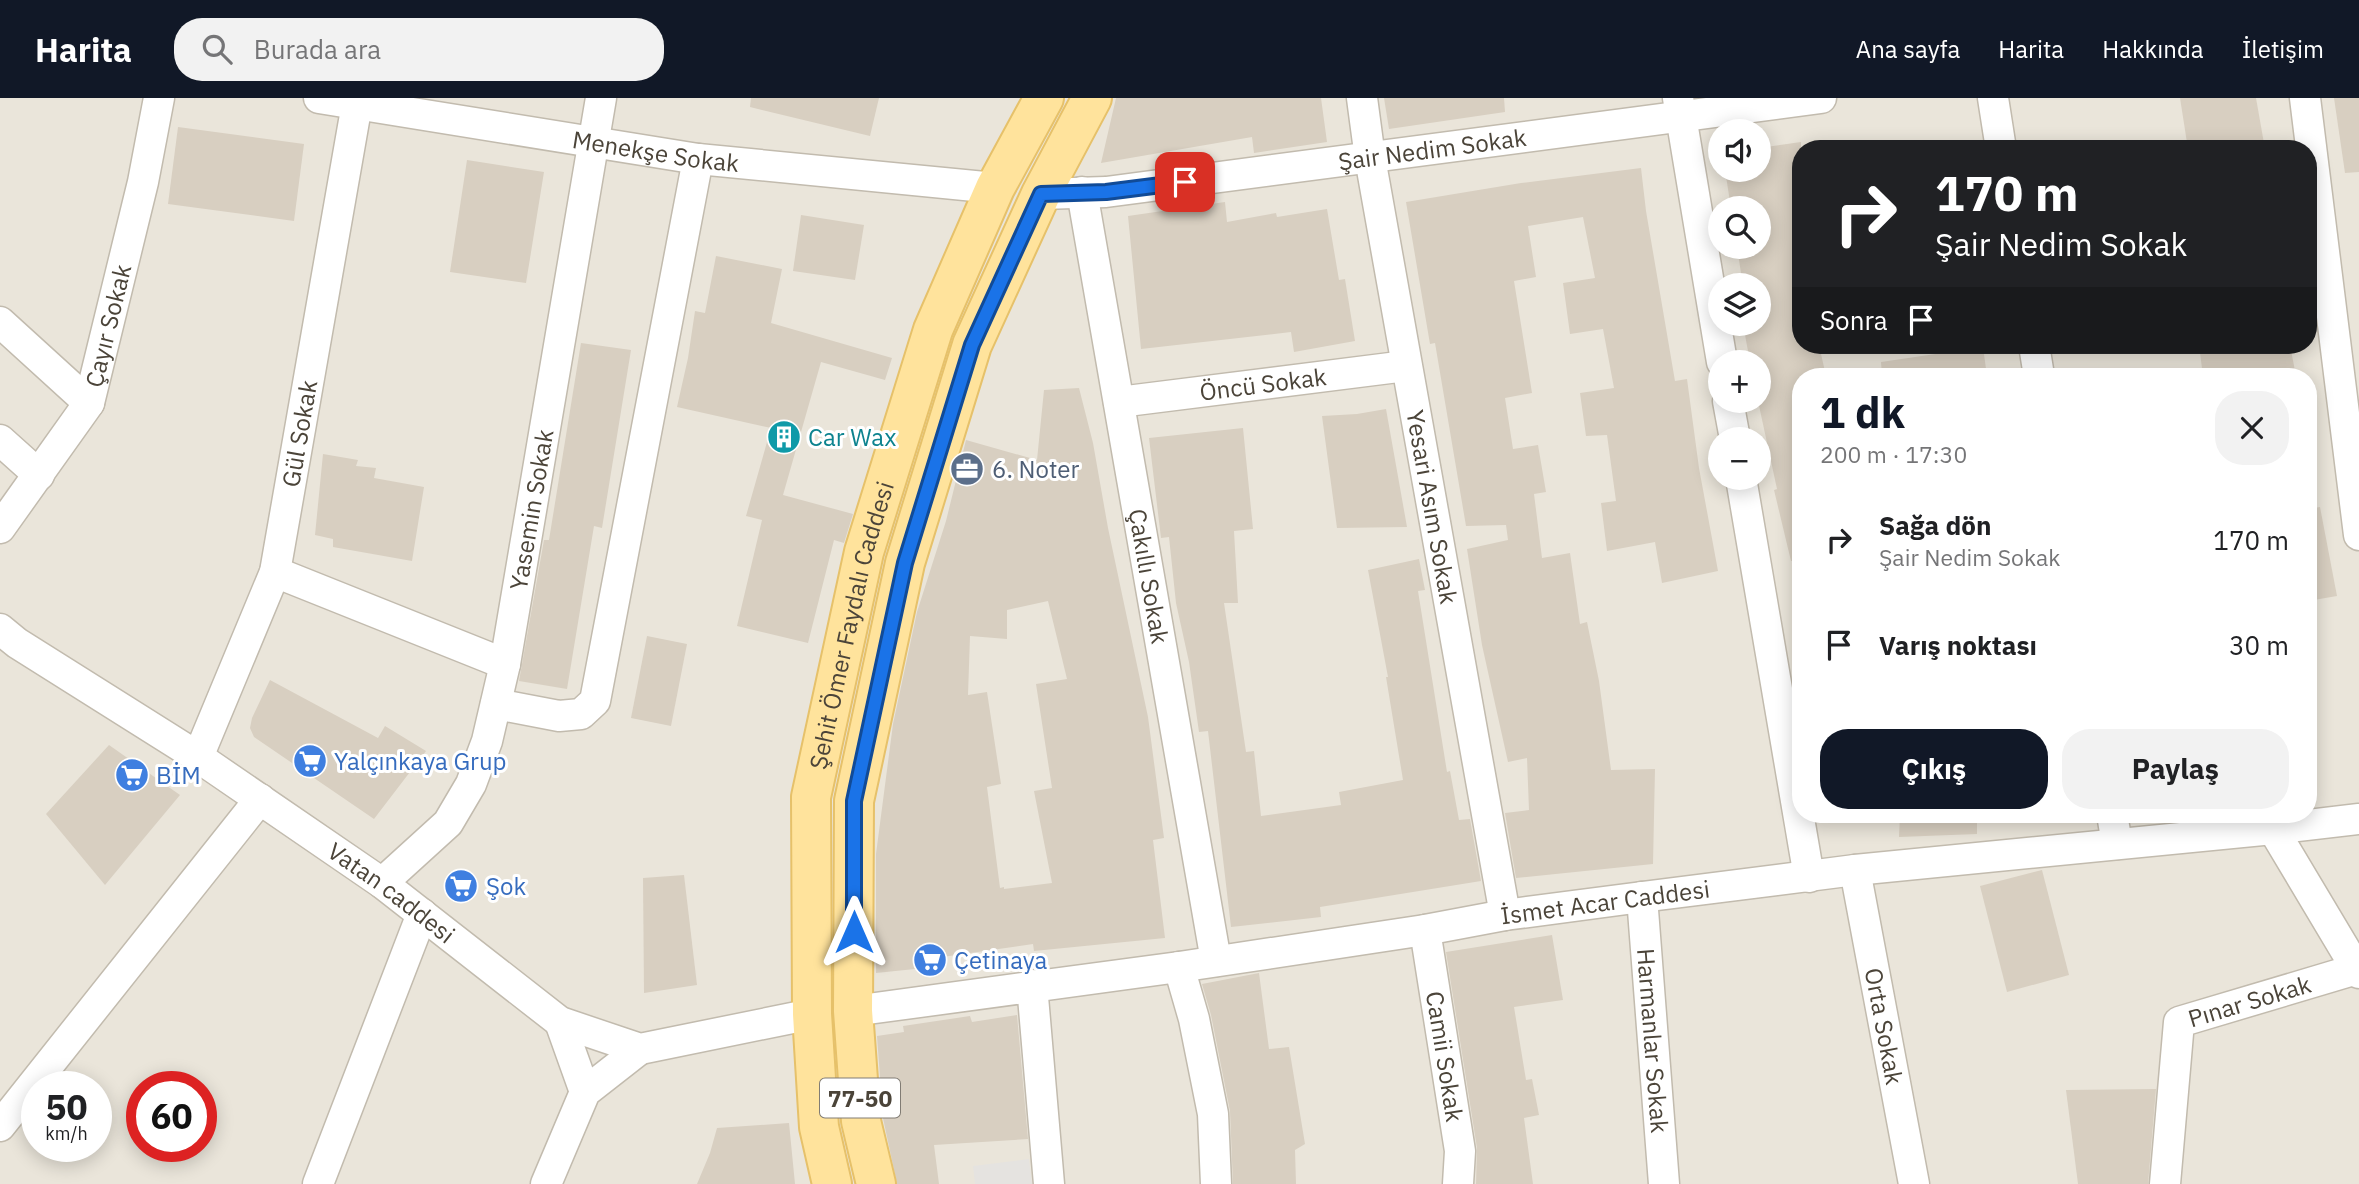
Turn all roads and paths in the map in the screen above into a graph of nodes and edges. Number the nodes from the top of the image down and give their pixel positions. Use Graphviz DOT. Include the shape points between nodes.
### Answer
graph roads {
  1 [pos="159,98"];
  2 [pos="319,98"];
  3 [pos="601,98"];
  4 [pos="1044,98"];
  5 [pos="1093,98"];
  6 [pos="1362,98"];
  7 [pos="1821,98"];
  8 [pos="1993,98"];
  9 [pos="2305,98"];
  10 [pos="358,101"];
  11 [pos="1679,107"];
  12 [pos="2000,140"];
  13 [pos="2310,140"];
  14 [pos="593,141"];
  15 [pos="1370,158"];
  16 [pos="698,159"];
  17 [pos="995,188"];
  18 [pos="1082,192"];
  19 [pos="1041,194"];
  20 [pos="2317,195"];
  21 [pos="0,322"];
  22 [pos="1720,350"];
  23 [pos="1406,366"];
  24 [pos="1119,402"];
  25 [pos="89,403"];
  26 [pos="0,440"];
  27 [pos="39,475"];
  28 [pos="1743,490"];
  29 [pos="0,528"];
  30 [pos="2359,535"];
  31 [pos="275,572"];
  32 [pos="6,644"];
  33 [pos="505,664"];
  34 [pos="496,704"];
  35 [pos="198,757"];
  36 [pos="1792,777"];
  37 [pos="260,799"];
  38 [pos="2359,818"];
  39 [pos="1800,823"];
  40 [pos="2114,823"];
  41 [pos="2273,830"];
  42 [pos="2117,844"];
  43 [pos="1855,870"];
  44 [pos="1809,877"];
  45 [pos="382,883"];
  46 [pos="1642,897"];
  47 [pos="422,914"];
  48 [pos="1505,915"];
  49 [pos="1425,930"];
  50 [pos="1216,961"];
  51 [pos="1179,967"];
  52 [pos="2358,971"];
  53 [pos="1032,985"];
  54 [pos="853,1011"];
  55 [pos="812,1014"];
  56 [pos="560,1022"];
  57 [pos="640,1049"];
  58 [pos="585,1092"];
  59 [pos="0,1126"];
  60 [pos="318,1184"];
  61 [pos="546,1184"];
  62 [pos="832,1184"];
  63 [pos="876,1184"];
  64 [pos="1049,1184"];
  65 [pos="1216,1184"];
  66 [pos="1458,1184"];
  67 [pos="1664,1184"];
  68 [pos="1914,1184"];
  69 [pos="2165,1184"];
  1 -- 25 [label="street, Çayır Sokak"];
  2 -- 10 [label="street, Menekşe Sokak"];
  3 -- 14 [label="street, Yasemin Sokak"];
  4 -- 17 [label="main road, Şehit Ömer Faydalı Caddesi / 77-50"];
  5 -- 19 [label="main road, Şehit Ömer Faydalı Caddesi / 77-50"];
  6 -- 15 [label="street, Yesari Asım Sokak"];
  7 -- 11 [label="street, Şair Nedim Sokak"];
  8 -- 12 [label="street"];
  9 -- 13 [label="street"];
  10 -- 14 [label="street, Menekşe Sokak"];
  10 -- 31 [label="street, Gül Sokak"];
  11 -- 15 [label="street, Şair Nedim Sokak"];
  11 -- 22 [label="street"];
  14 -- 16 [label="street, Menekşe Sokak"];
  14 -- 33 [label="street, Yasemin Sokak"];
  15 -- 18 [label="street, Şair Nedim Sokak"];
  15 -- 23 [label="street, Yesari Asım Sokak"];
  16 -- 17 [label="street, Menekşe Sokak"];
  16 -- 34 [label="street" via="595,701 581,714 559,716"];
  17 -- 55 [label="main road, Şehit Ömer Faydalı Caddesi / 77-50" via="933,330 864,552 811,797"];
  18 -- 19 [label="street, Şair Nedim Sokak"];
  18 -- 24 [label="street, Çakıllı Sokak"];
  19 -- 54 [label="main road, Şehit Ömer Faydalı Caddesi / 77-50" via="972,345 905,563 854,801"];
  20 -- 30 [label="street"];
  21 -- 25 [label="street"];
  23 -- 24 [label="street, Öncü Sokak"];
  23 -- 48 [label="street, Yesari Asım Sokak"];
  24 -- 50 [label="street, Çakıllı Sokak"];
  25 -- 27 [label="street, Çayır Sokak"];
  26 -- 27 [label="street"];
  27 -- 29 [label="street, Çayır Sokak"];
  28 -- 36 [label="street"];
  31 -- 33 [label="street"];
  31 -- 35 [label="street, Gül Sokak"];
  32 -- 35 [label="street, Vatan caddesi"];
  33 -- 34 [label="street, Yasemin Sokak"];
  34 -- 45 [label="street, Yasemin Sokak" via="471,784 448,823"];
  35 -- 37 [label="street, Vatan caddesi"];
  37 -- 45 [label="street, Vatan caddesi"];
  37 -- 59 [label="street"];
  38 -- 41 [label="street, İsmet Acar Caddesi"];
  39 -- 44 [label="street"];
  40 -- 42 [label="street"];
  41 -- 42 [label="street, İsmet Acar Caddesi"];
  41 -- 52 [label="street"];
  42 -- 43 [label="street, İsmet Acar Caddesi"];
  43 -- 44 [label="street, İsmet Acar Caddesi"];
  43 -- 68 [label="street, Orta Sokak"];
  44 -- 46 [label="street, İsmet Acar Caddesi"];
  45 -- 47 [label="street, Vatan caddesi"];
  46 -- 48 [label="street, İsmet Acar Caddesi"];
  46 -- 67 [label="street, Harmanlar Sokak"];
  47 -- 56 [label="street, Vatan caddesi"];
  47 -- 60 [label="street"];
  48 -- 49 [label="street, İsmet Acar Caddesi"];
  49 -- 50 [label="street, İsmet Acar Caddesi"];
  49 -- 66 [label="street, Camii Sokak" via="1460,1151"];
  50 -- 51 [label="street, İsmet Acar Caddesi"];
  51 -- 53 [label="street, İsmet Acar Caddesi"];
  51 -- 65 [label="street" via="1213,1114"];
  52 -- 69 [label="street, Pınar Sokak" via="2179,1022"];
  53 -- 54 [label="street, İsmet Acar Caddesi"];
  53 -- 64 [label="street"];
  54 -- 55 [label="main road"];
  54 -- 63 [label="main road, Şehit Ömer Faydalı Caddesi / 77-50" via="861,1121"];
  55 -- 57 [label="street"];
  55 -- 62 [label="main road, Şehit Ömer Faydalı Caddesi / 77-50" via="819,1127"];
  56 -- 57 [label="street, Vatan caddesi"];
  56 -- 58 [label="street"];
  57 -- 58 [label="street"];
  58 -- 61 [label="street"];
}
